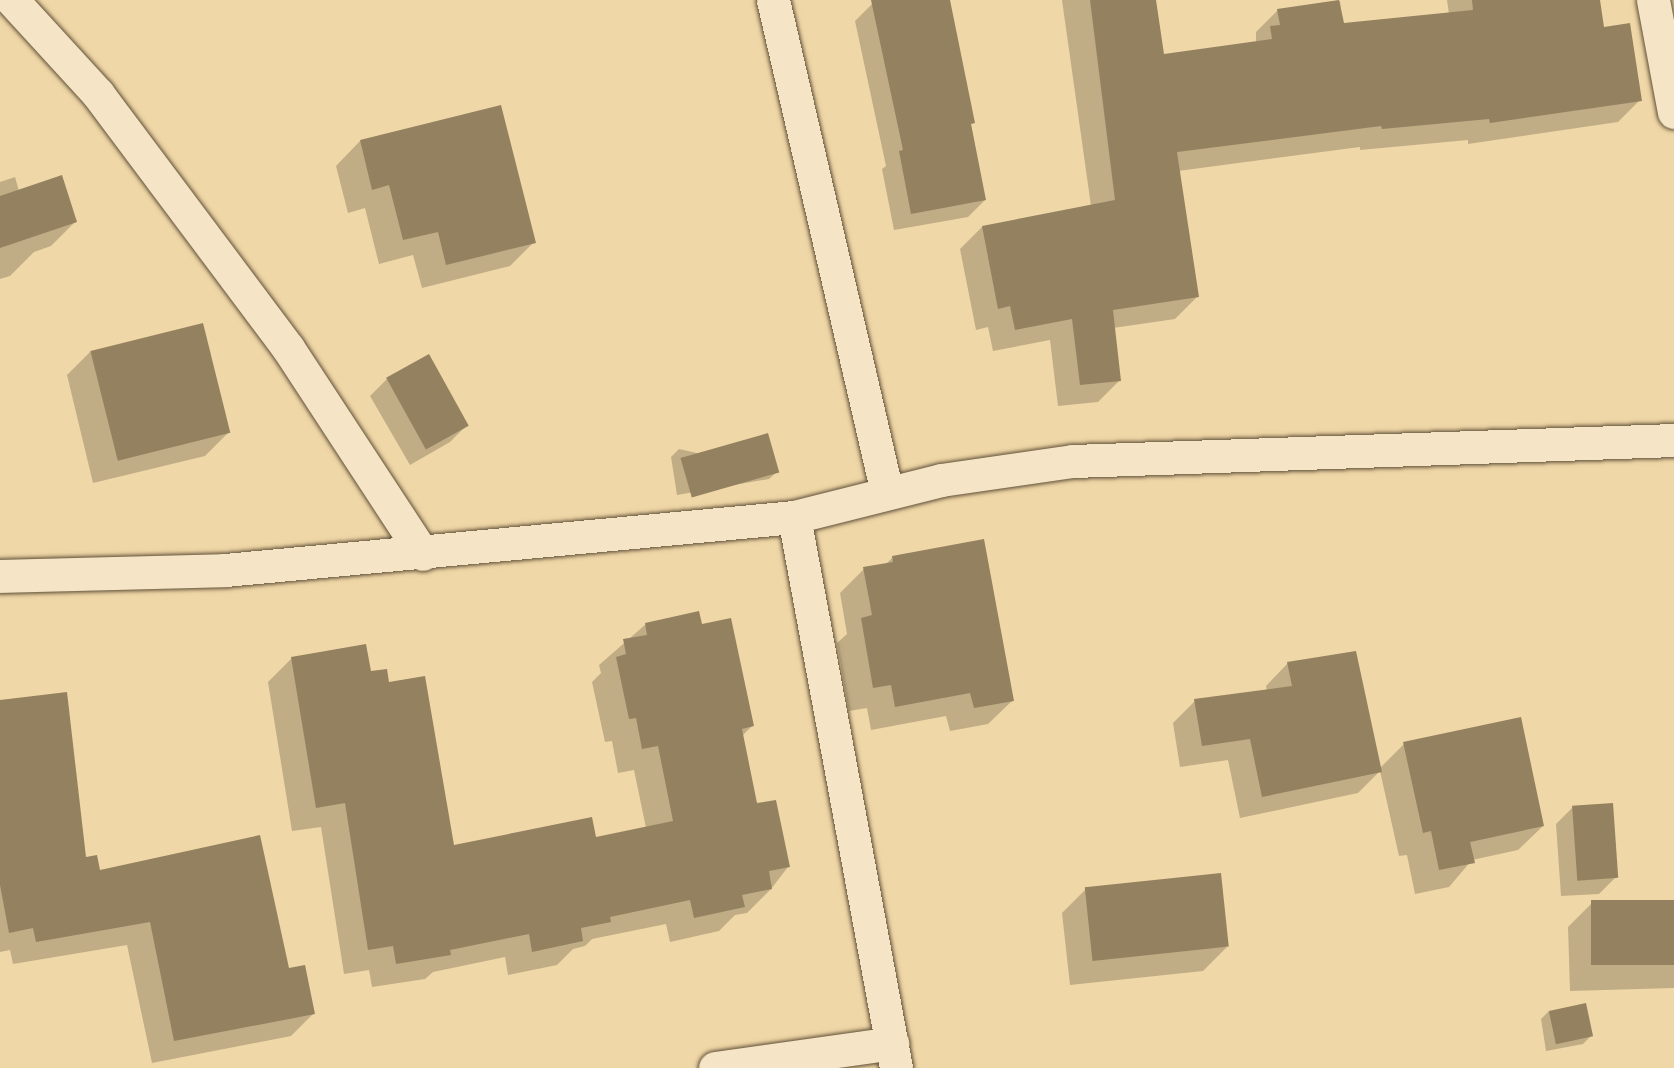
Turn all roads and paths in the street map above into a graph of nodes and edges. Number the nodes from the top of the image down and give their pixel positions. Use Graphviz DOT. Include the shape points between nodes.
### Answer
graph roads {
  1 [pos="12,0"];
  2 [pos="773,0"];
  3 [pos="1653,0"];
  4 [pos="1674,112"];
  5 [pos="1674,440"];
  6 [pos="887,493"];
  7 [pos="794,517"];
  8 [pos="423,554"];
  9 [pos="0,576"];
  10 [pos="894,1055"];
  11 [pos="715,1068"];
  1 -- 8 [label="street" via="98,94 267,319"];
  2 -- 6 [label="street"];
  3 -- 4 [label="street"];
  5 -- 6 [label="street" via="1074,461 941,480"];
  6 -- 7 [label="street"];
  7 -- 8 [label="street"];
  7 -- 10 [label="street"];
  8 -- 9 [label="street" via="225,570"];
  10 -- 11 [label="street"];
}
